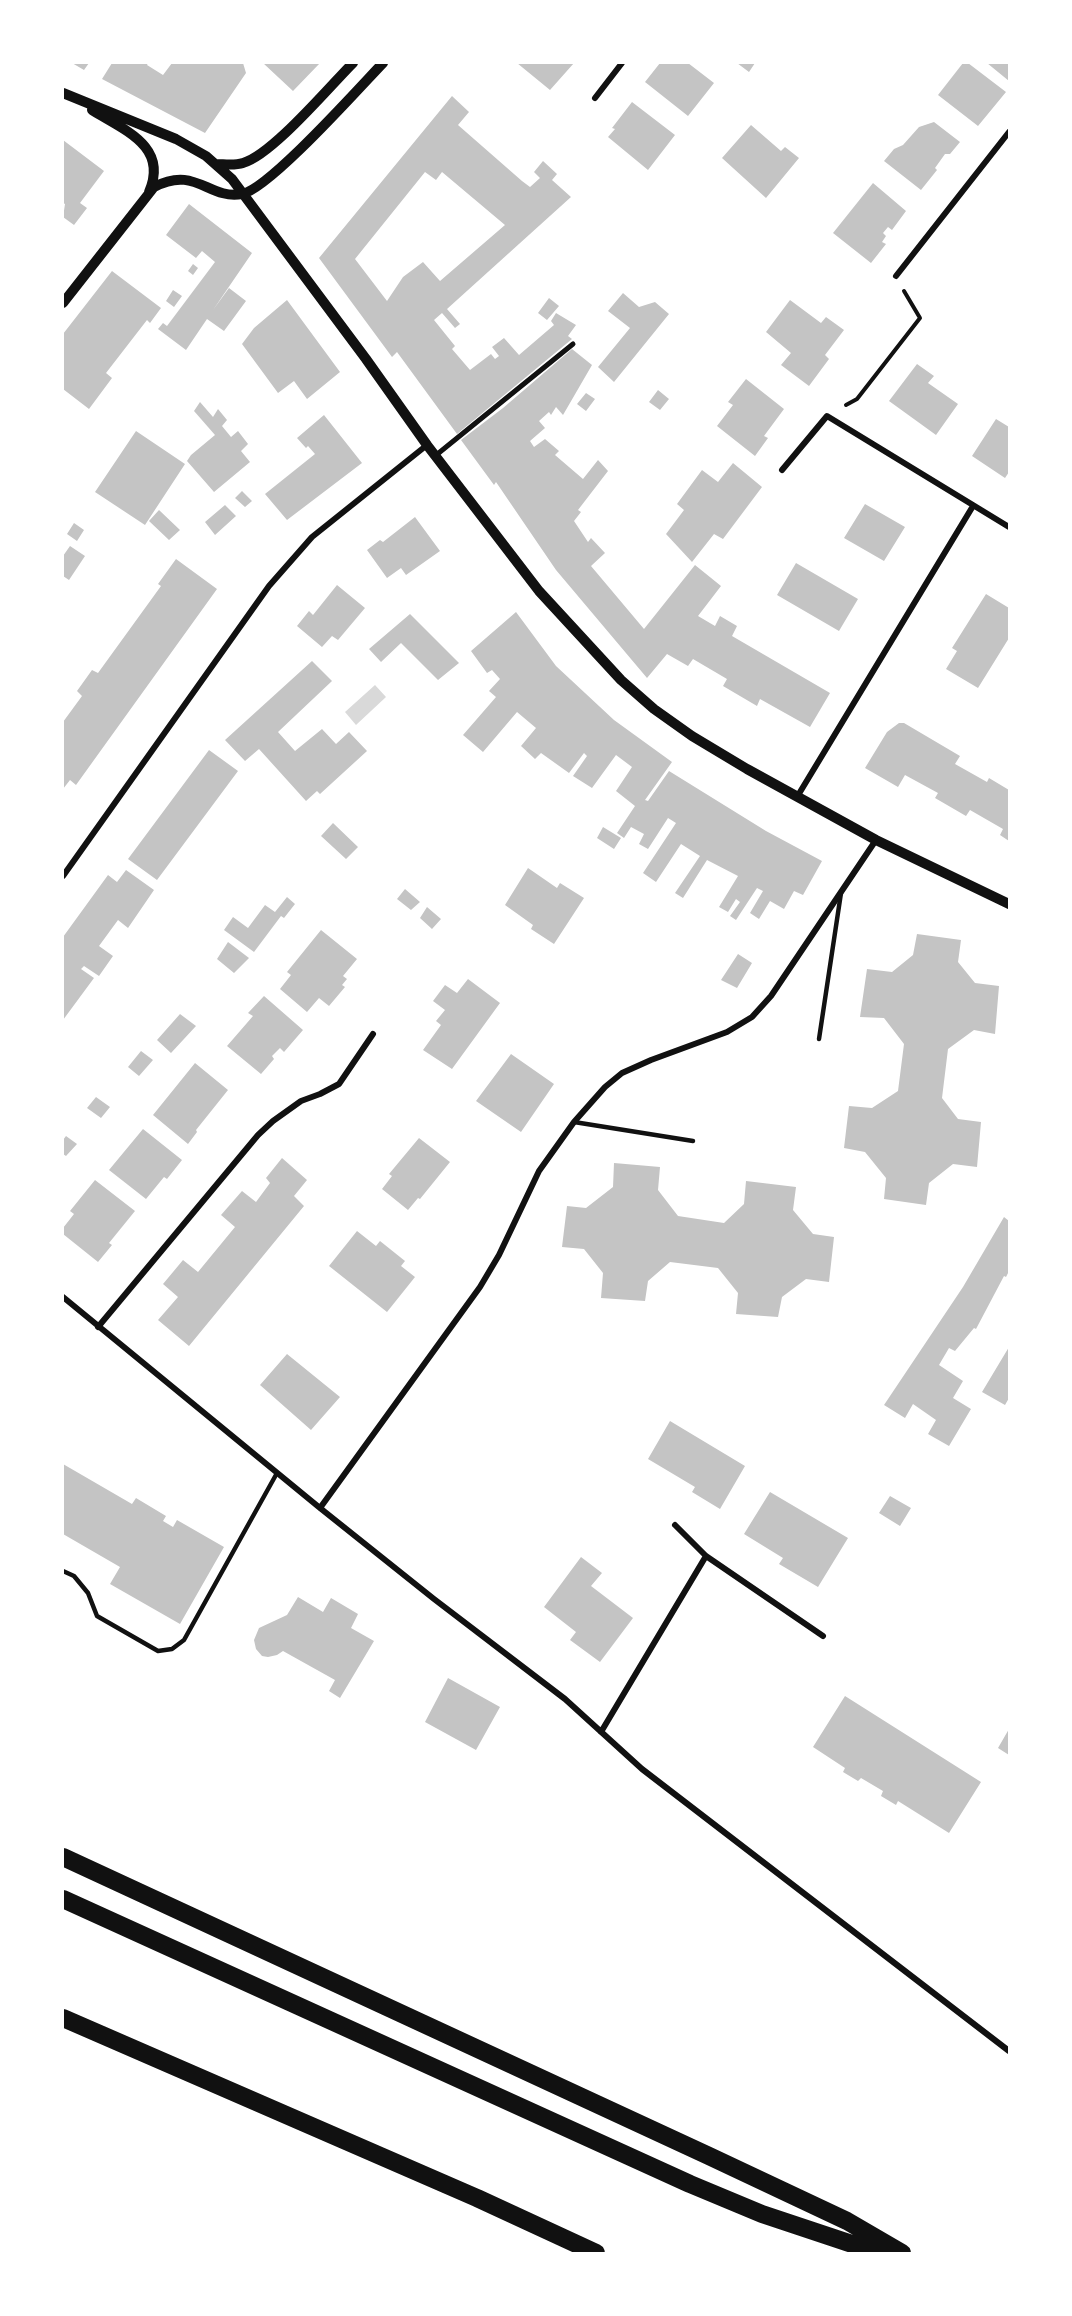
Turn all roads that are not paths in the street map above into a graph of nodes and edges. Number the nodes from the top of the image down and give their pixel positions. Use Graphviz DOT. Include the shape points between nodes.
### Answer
graph roads {
  1 [pos="353,63"];
  2 [pos="383,63"];
  3 [pos="622,63"];
  4 [pos="68,96"];
  5 [pos="595,98"];
  6 [pos="1009,132"];
  7 [pos="215,164"];
  8 [pos="149,192"];
  9 [pos="244,194"];
  10 [pos="896,276"];
  11 [pos="63,303"];
  12 [pos="573,344"];
  13 [pos="427,445"];
  14 [pos="435,456"];
  15 [pos="782,470"];
  16 [pos="973,506"];
  17 [pos="1009,527"];
  18 [pos="796,797"];
  19 [pos="876,840"];
  20 [pos="63,876"];
  21 [pos="841,893"];
  22 [pos="1009,904"];
  23 [pos="373,1034"];
  24 [pos="819,1039"];
  25 [pos="574,1122"];
  26 [pos="693,1142"];
  27 [pos="63,1297"];
  28 [pos="98,1327"];
  29 [pos="278,1473"];
  30 [pos="320,1508"];
  31 [pos="675,1525"];
  32 [pos="706,1556"];
  33 [pos="63,1571"];
  34 [pos="823,1636"];
  35 [pos="601,1732"];
  36 [pos="63,1857"];
  37 [pos="63,1899"];
  38 [pos="63,2018"];
  39 [pos="1009,2051"];
  40 [pos="596,2253"];
  41 [pos="879,2253"];
  42 [pos="902,2253"];
  1 -- 7 [label="street" via="257,157 239,164"];
  2 -- 9 [label="street" via="264,183"];
  3 -- 5 [label="street"];
  4 -- 7 [label="street" via="176,139"];
  4 -- 8 [label="street" via="147,147 154,173"];
  6 -- 10 [label="street"];
  7 -- 9 [label="street"];
  8 -- 9 [label="street" via="165,182 181,179 226,193"];
  8 -- 11 [label="street"];
  9 -- 13 [label="street"];
  12 -- 14 [label="street"];
  13 -- 14 [label="street"];
  13 -- 20 [label="street" via="293,556"];
  14 -- 18 [label="street" via="539,591 621,680 692,736"];
  15 -- 16 [label="street" via="828,416"];
  16 -- 17 [label="street"];
  16 -- 18 [label="street"];
  18 -- 19 [label="street"];
  19 -- 21 [label="street"];
  19 -- 22 [label="street"];
  21 -- 24 [label="lane"];
  21 -- 25 [label="street" via="771,996 752,1017 727,1032 622,1073"];
  23 -- 28 [label="street" via="339,1084 301,1101 246,1146"];
  25 -- 26 [label="lane"];
  25 -- 30 [label="street" via="539,1171 480,1287"];
  27 -- 28 [label="street"];
  28 -- 29 [label="street"];
  29 -- 30 [label="street"];
  29 -- 33 [label="lane" via="184,1640 172,1649 158,1651 97,1616 88,1593 74,1576"];
  30 -- 35 [label="street" via="565,1699"];
  31 -- 32 [label="street"];
  32 -- 34 [label="street"];
  32 -- 35 [label="street"];
  35 -- 39 [label="street" via="642,1769"];
  36 -- 42 [label="highway" via="837,2216"];
  37 -- 41 [label="highway" via="690,2184 790,2224"];
  38 -- 40 [label="highway"];
}
